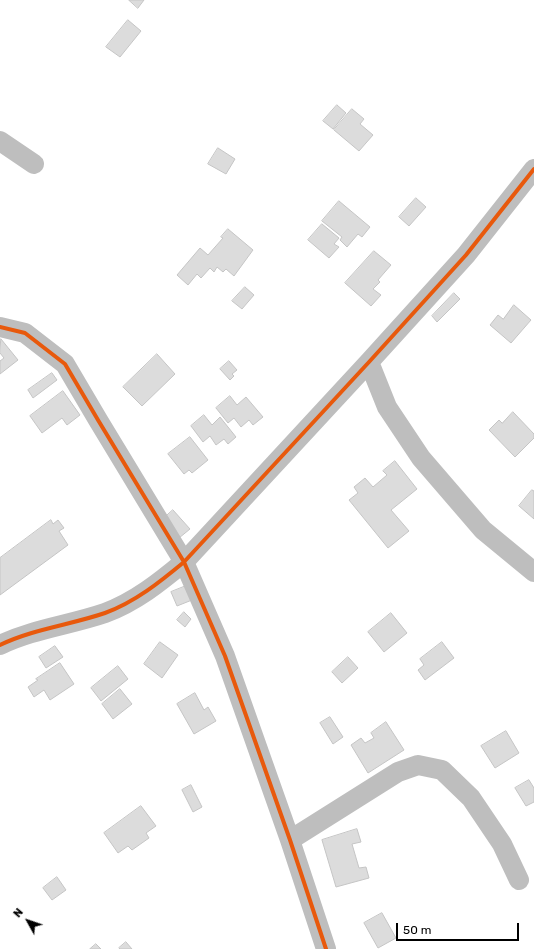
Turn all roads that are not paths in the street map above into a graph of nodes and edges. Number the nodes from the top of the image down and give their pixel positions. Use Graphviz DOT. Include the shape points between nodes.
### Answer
graph roads {
  1 [pos="0,141"];
  2 [pos="34,164"];
  3 [pos="534,169"];
  4 [pos="0,327"];
  5 [pos="369,362"];
  6 [pos="184,562"];
  7 [pos="534,572"];
  8 [pos="0,645"];
  9 [pos="290,840"];
  10 [pos="519,880"];
  11 [pos="326,949"];
  1 -- 2 [label="street"];
  3 -- 5 [label="street" via="466,254"];
  4 -- 6 [label="street" via="25,333 65,364"];
  5 -- 6 [label="street"];
  5 -- 7 [label="street" via="387,407 420,458 483,530"];
  6 -- 8 [label="street" via="135,599 106,613 18,637"];
  6 -- 9 [label="street" via="225,656"];
  9 -- 10 [label="street" via="398,772 418,765 442,770 471,798 502,844"];
  9 -- 11 [label="street"];
}
